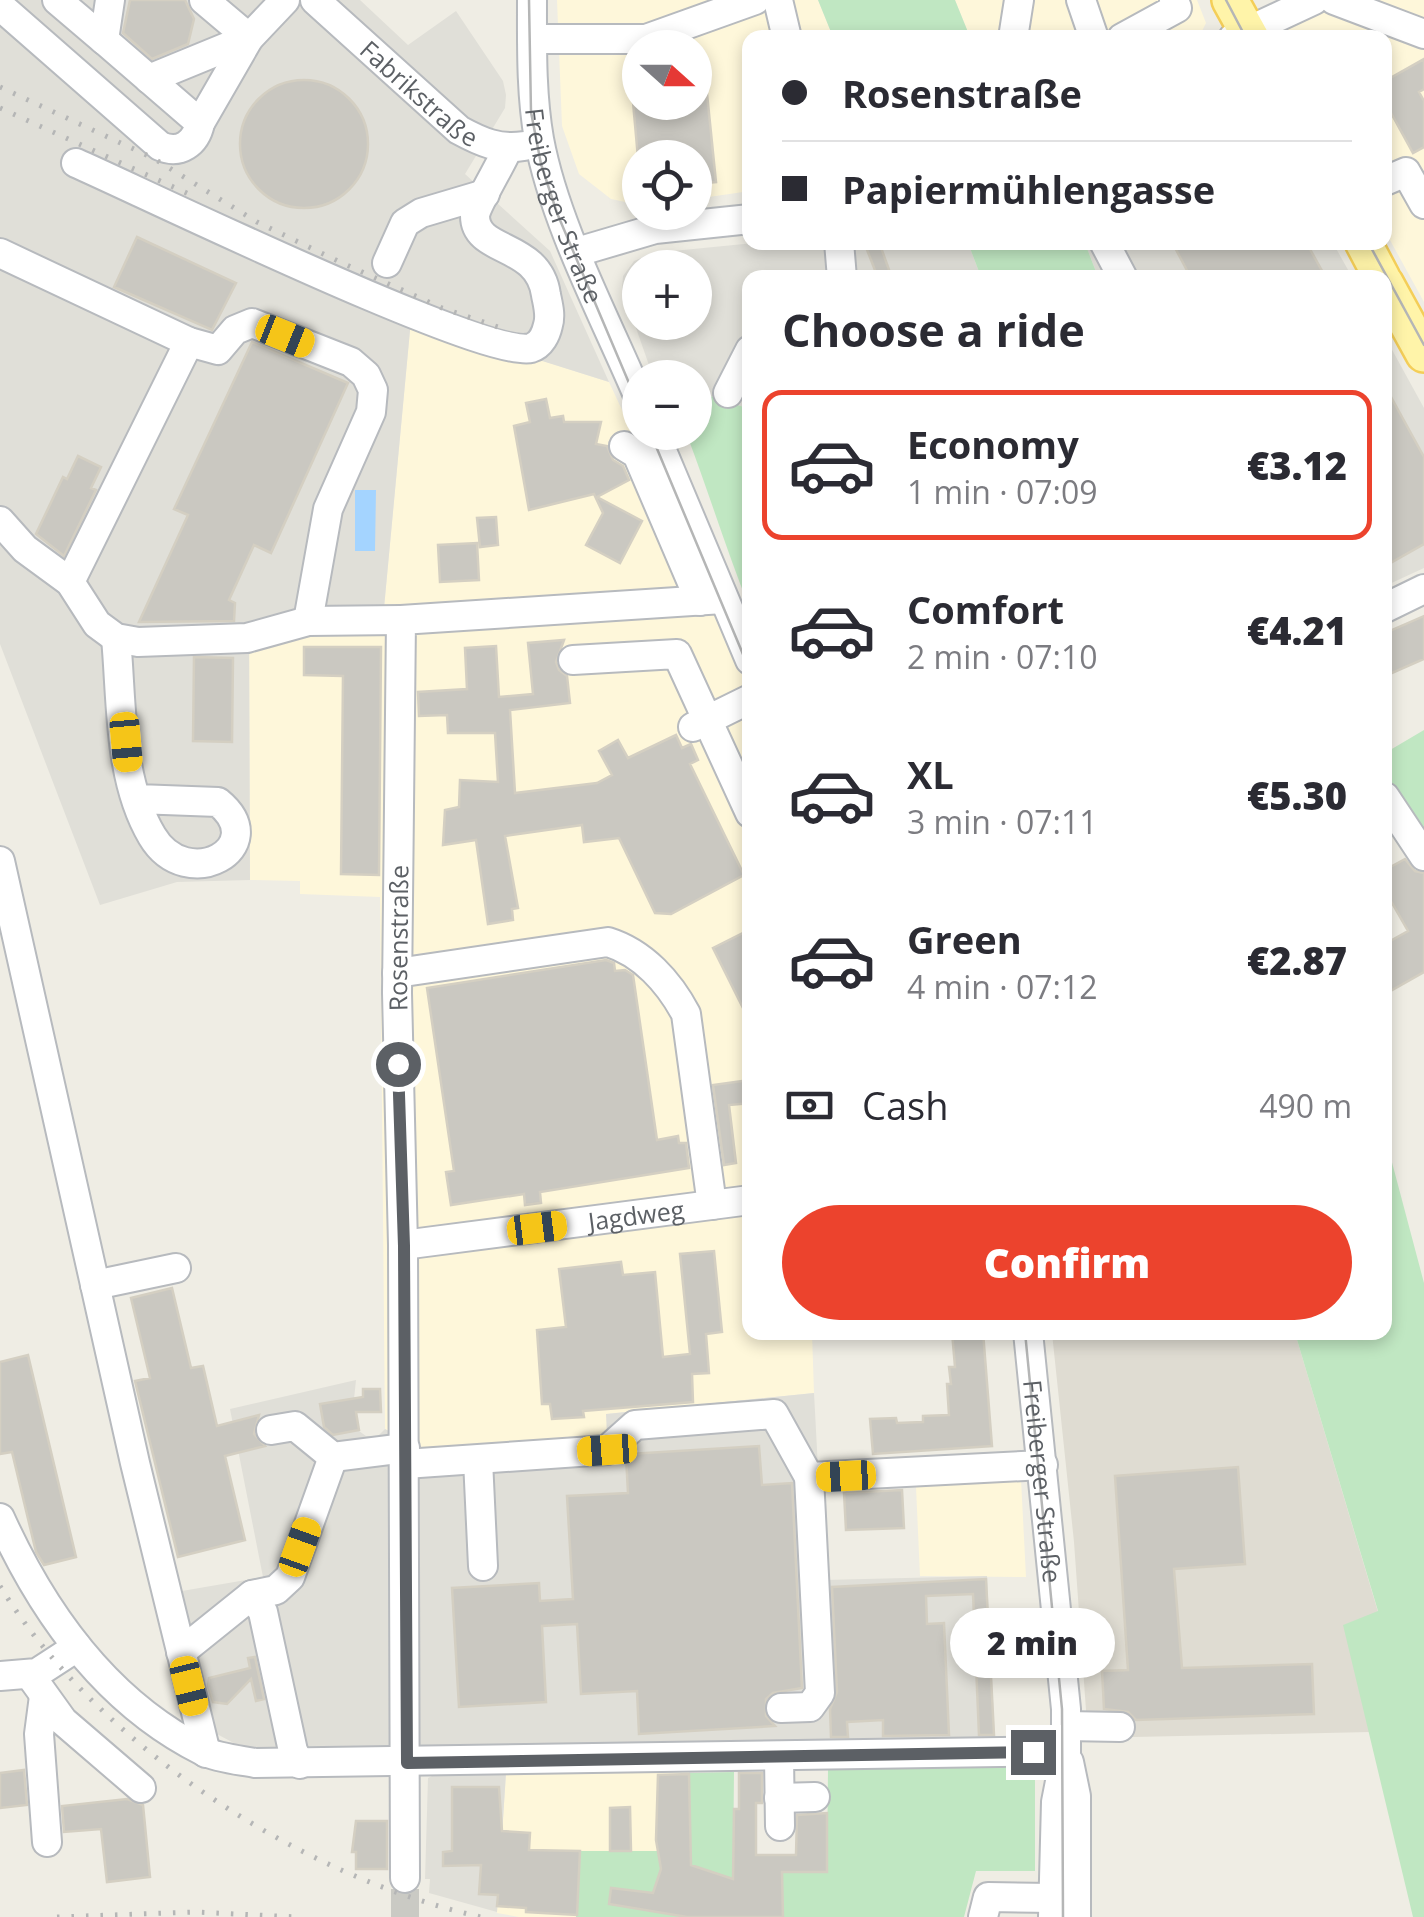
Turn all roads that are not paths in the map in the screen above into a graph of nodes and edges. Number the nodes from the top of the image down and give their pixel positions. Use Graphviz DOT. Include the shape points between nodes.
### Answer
graph roads {
  1 [pos="57,0"];
  2 [pos="110,0"];
  3 [pos="204,0"];
  4 [pos="285,0"];
  5 [pos="315,0"];
  6 [pos="532,0"];
  7 [pos="755,0"];
  8 [pos="778,0"];
  9 [pos="1019,0"];
  10 [pos="1081,0"];
  11 [pos="1174,0"];
  12 [pos="1314,0"];
  13 [pos="1334,0"];
  14 [pos="0,6"];
  15 [pos="1240,26"];
  16 [pos="786,30"];
  17 [pos="1014,30"];
  18 [pos="1091,30"];
  19 [pos="1136,30"];
  20 [pos="1424,34"];
  21 [pos="248,38"];
  22 [pos="532,39"];
  23 [pos="104,40"];
  24 [pos="149,79"];
  25 [pos="200,123"];
  26 [pos="540,144"];
  27 [pos="508,148"];
  28 [pos="76,162"];
  29 [pos="1405,171"];
  30 [pos="485,194"];
  31 [pos="1424,204"];
  32 [pos="742,219"];
  33 [pos="577,252"];
  34 [pos="0,253"];
  35 [pos="387,263"];
  36 [pos="1392,296"];
  37 [pos="189,342"];
  38 [pos="1424,354"];
  39 [pos="623,360"];
  40 [pos="742,366"];
  41 [pos="728,394"];
  42 [pos="630,450"];
  43 [pos="660,450"];
  44 [pos="0,521"];
  45 [pos="70,582"];
  46 [pos="1424,589"];
  47 [pos="711,600"];
  48 [pos="1392,605"];
  49 [pos="308,620"];
  50 [pos="401,620"];
  51 [pos="116,638"];
  52 [pos="742,648"];
  53 [pos="573,660"];
  54 [pos="742,703"];
  55 [pos="701,724"];
  56 [pos="137,799"];
  57 [pos="742,799"];
  58 [pos="1392,808"];
  59 [pos="1424,856"];
  60 [pos="0,861"];
  61 [pos="397,973"];
  62 [pos="742,1201"];
  63 [pos="712,1205"];
  64 [pos="404,1246"];
  65 [pos="176,1268"];
  66 [pos="95,1285"];
  67 [pos="1029,1340"];
  68 [pos="271,1430"];
  69 [pos="405,1456"];
  70 [pos="333,1457"];
  71 [pos="478,1460"];
  72 [pos="1043,1465"];
  73 [pos="814,1478"];
  74 [pos="0,1518"];
  75 [pos="483,1566"];
  76 [pos="252,1595"];
  77 [pos="78,1648"];
  78 [pos="181,1652"];
  79 [pos="0,1676"];
  80 [pos="37,1686"];
  81 [pos="782,1708"];
  82 [pos="1120,1727"];
  83 [pos="1066,1738"];
  84 [pos="206,1753"];
  85 [pos="779,1756"];
  86 [pos="407,1763"];
  87 [pos="300,1764"];
  88 [pos="141,1788"];
  89 [pos="816,1797"];
  90 [pos="47,1842"];
  91 [pos="405,1878"];
  92 [pos="1053,1908"];
  93 [pos="983,1917"];
  94 [pos="1076,1917"];
  1 -- 23 [label="street"];
  2 -- 23 [label="street"];
  3 -- 21 [label="street"];
  4 -- 21 [label="street"];
  5 -- 27 [label="street, Fabrikstraße" via="459,130"];
  6 -- 22 [label="street, Freiberger Straße"];
  7 -- 22 [label="street" via="646,39"];
  8 -- 16 [label="street"];
  9 -- 17 [label="street"];
  10 -- 18 [label="street"];
  11 -- 19 [label="street" via="1176,8"];
  12 -- 15 [label="street"];
  13 -- 20 [label="street"];
  14 -- 25 [label="street" via="160,146 186,146"];
  21 -- 24 [label="street"];
  21 -- 25 [label="street"];
  22 -- 26 [label="street, Freiberger Straße"];
  23 -- 24 [label="street"];
  24 -- 25 [label="street"];
  26 -- 27 [label="street, Fabrikstraße"];
  26 -- 33 [label="street, Freiberger Straße"];
  27 -- 30 [label="street"];
  28 -- 30 [label="street" via="419,317 530,348 548,328 545,282 538,268 477,227 475,213"];
  29 -- 31 [label="street"];
  30 -- 35 [label="street" via="405,223"];
  32 -- 33 [label="street" via="655,229"];
  33 -- 39 [label="street, Freiberger Straße"];
  34 -- 37 [label="street"];
  36 -- 38 [label="main road"];
  37 -- 45 [label="street"];
  37 -- 49 [label="street" via="218,350 234,330 252,323 351,362 373,390 371,412 328,509"];
  40 -- 41 [label="street"];
  42 -- 47 [label="street"];
  43 -- 47 [label="street"];
  44 -- 45 [label="street"];
  45 -- 51 [label="street" via="97,624"];
  46 -- 48 [label="street"];
  47 -- 50 [label="street"];
  47 -- 52 [label="street"];
  49 -- 50 [label="street"];
  49 -- 51 [label="street" via="246,638"];
  50 -- 61 [label="street, Rosenstraße"];
  51 -- 56 [label="street" via="128,776"];
  53 -- 55 [label="street" via="677,654"];
  54 -- 55 [label="street"];
  55 -- 57 [label="street"];
  58 -- 59 [label="street"];
  60 -- 66 [label="street"];
  61 -- 63 [label="street" via="608,942 640,958 686,1014"];
  61 -- 64 [label="street, Rosenstraße"];
  62 -- 63 [label="street, Jagdweg"];
  63 -- 64 [label="street, Jagdweg"];
  64 -- 69 [label="street, Rosenstraße"];
  65 -- 66 [label="street"];
  66 -- 78 [label="street"];
  67 -- 72 [label="street, Freiberger Straße"];
  68 -- 70 [label="street" via="295,1426"];
  69 -- 70 [label="street"];
  69 -- 71 [label="street"];
  69 -- 86 [label="street, Rosenstraße"];
  70 -- 76 [label="street" via="290,1577 276,1590"];
  71 -- 73 [label="street" via="607,1450 635,1425 774,1414"];
  71 -- 75 [label="street"];
  72 -- 73 [label="street"];
  72 -- 83 [label="street, Freiberger Straße"];
  73 -- 81 [label="street" via="820,1692 810,1706"];
  74 -- 77 [label="street" via="23,1569"];
  76 -- 78 [label="street"];
  76 -- 87 [label="street" via="263,1612"];
  77 -- 80 [label="street"];
  77 -- 84 [label="street" via="150,1718"];
  78 -- 84 [label="street"];
  79 -- 80 [label="street"];
  80 -- 88 [label="street" via="63,1721"];
  80 -- 90 [label="street"];
  82 -- 83 [label="street"];
  83 -- 85 [label="street"];
  83 -- 92 [label="street, Freiberger Straße" via="1056,1802"];
  83 -- 94 [label="street, Freiberger Straße" via="1076,1796"];
  84 -- 87 [label="street" via="255,1764"];
  85 -- 86 [label="street"];
  85 -- 89 [label="street" via="779,1812"];
  86 -- 87 [label="street"];
  86 -- 91 [label="street, Rosenstraße"];
  92 -- 93 [label="street" via="988,1897"];
}
